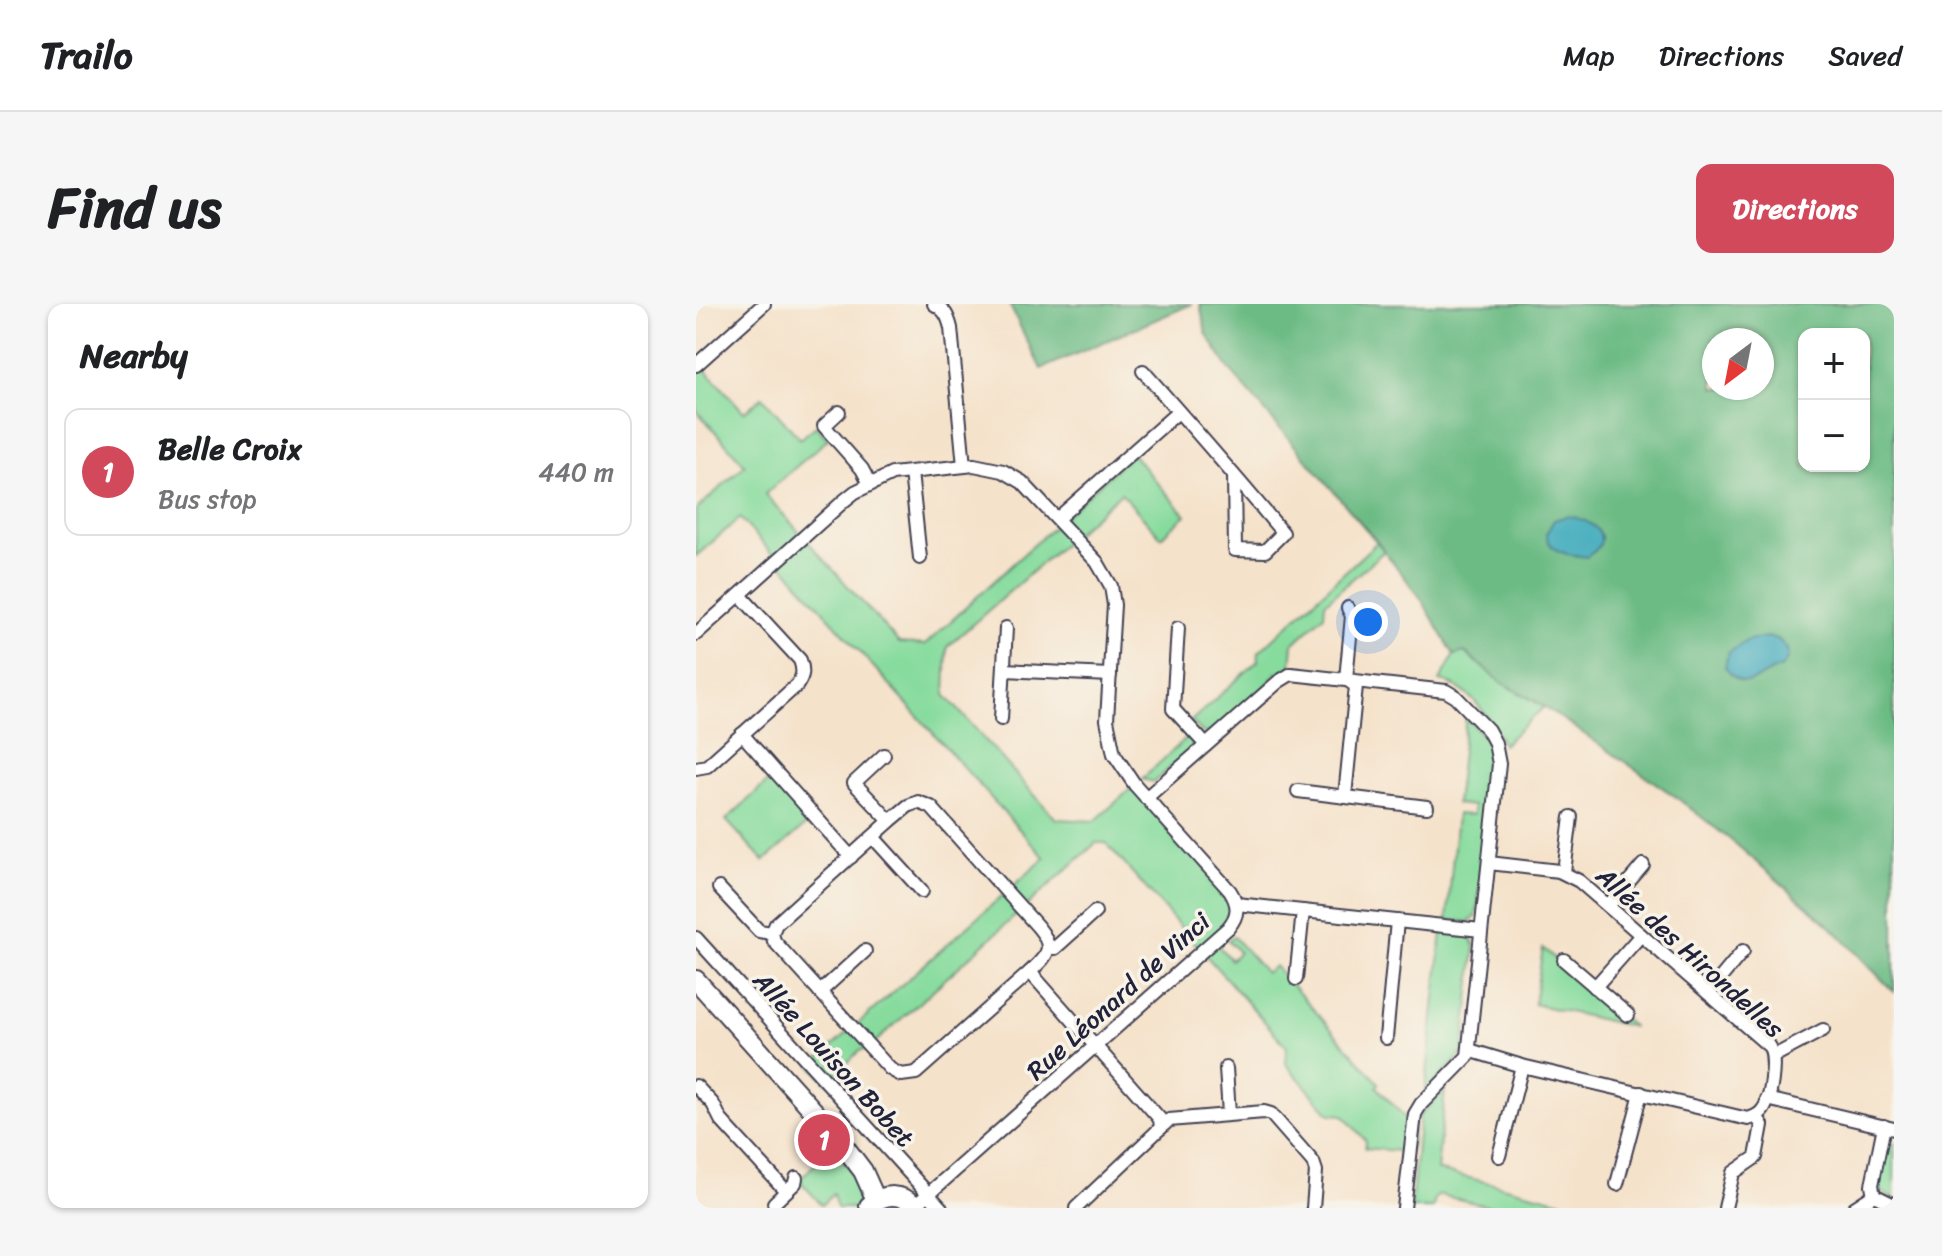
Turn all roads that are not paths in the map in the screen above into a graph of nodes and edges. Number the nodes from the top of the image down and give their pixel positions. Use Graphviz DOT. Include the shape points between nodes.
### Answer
graph roads {
  1 [pos="764,304"];
  2 [pos="934,304"];
  3 [pos="696,365"];
  4 [pos="1143,371"];
  5 [pos="839,412"];
  6 [pos="1178,412"];
  7 [pos="964,466"];
  8 [pos="911,472"];
  9 [pos="1234,475"];
  10 [pos="870,484"];
  11 [pos="1058,518"];
  12 [pos="920,558"];
  13 [pos="740,595"];
  14 [pos="1348,608"];
  15 [pos="1006,628"];
  16 [pos="1178,628"];
  17 [pos="696,634"];
  18 [pos="1004,670"];
  19 [pos="1110,675"];
  20 [pos="1346,679"];
  21 [pos="1001,719"];
  22 [pos="742,734"];
  23 [pos="1206,745"];
  24 [pos="884,755"];
  25 [pos="696,769"];
  26 [pos="1298,791"];
  27 [pos="1345,796"];
  28 [pos="1146,798"];
  29 [pos="1427,807"];
  30 [pos="1571,817"];
  31 [pos="890,821"];
  32 [pos="873,837"];
  33 [pos="851,857"];
  34 [pos="1489,863"];
  35 [pos="1643,865"];
  36 [pos="1564,872"];
  37 [pos="719,888"];
  38 [pos="922,891"];
  39 [pos="1237,904"];
  40 [pos="1608,906"];
  41 [pos="1303,911"];
  42 [pos="1095,912"];
  43 [pos="1397,921"];
  44 [pos="1481,930"];
  45 [pos="772,933"];
  46 [pos="1641,935"];
  47 [pos="696,938"];
  48 [pos="1049,947"];
  49 [pos="865,951"];
  50 [pos="1743,951"];
  51 [pos="1564,960"];
  52 [pos="1030,972"];
  53 [pos="1296,979"];
  54 [pos="696,980"];
  55 [pos="1595,987"];
  56 [pos="820,992"];
  57 [pos="1708,993"];
  58 [pos="1628,1015"];
  59 [pos="1823,1030"];
  60 [pos="1386,1038"];
  61 [pos="1095,1047"];
  62 [pos="1469,1050"];
  63 [pos="1774,1056"];
  64 [pos="1522,1066"];
  65 [pos="1226,1068"];
  66 [pos="696,1086"];
  67 [pos="1641,1093"];
  68 [pos="1767,1099"];
  69 [pos="1229,1114"];
  70 [pos="1756,1116"];
  71 [pos="1161,1128"];
  72 [pos="1889,1128"];
  73 [pos="1499,1156"];
  74 [pos="796,1178"];
  75 [pos="1617,1184"];
  76 [pos="786,1191"];
  77 [pos="1874,1195"];
  78 [pos="774,1203"];
  79 [pos="921,1203"];
  80 [pos="872,1204"];
  81 [pos="1894,1205"];
  82 [pos="941,1208"];
  83 [pos="1076,1208"];
  84 [pos="1313,1208"];
  85 [pos="1404,1208"];
  86 [pos="1725,1208"];
  87 [pos="1854,1208"];
  1 -- 3 [label="street"];
  2 -- 7 [label="street" via="943,309 951,328"];
  4 -- 6 [label="street"];
  5 -- 10 [label="street" via="824,426"];
  6 -- 9 [label="street"];
  6 -- 11 [label="street"];
  7 -- 8 [label="street, Rue Léonard de Vinci"];
  7 -- 11 [label="street, Rue Léonard de Vinci" via="1013,475"];
  8 -- 10 [label="street, Rue Léonard de Vinci"];
  8 -- 12 [label="street"];
  9 -- 9 [label="street" via="1235,550 1265,551 1283,533"];
  10 -- 13 [label="street, Rue Léonard de Vinci" via="845,500"];
  11 -- 19 [label="street, Rue Léonard de Vinci" via="1111,586"];
  13 -- 17 [label="street, Rue Léonard de Vinci"];
  13 -- 22 [label="street" via="803,669 797,685"];
  14 -- 20 [label="street" via="1352,616"];
  15 -- 18 [label="street"];
  16 -- 23 [label="street" via="1173,709"];
  18 -- 19 [label="street"];
  18 -- 21 [label="street"];
  19 -- 28 [label="street, Rue Léonard de Vinci" via="1107,720 1112,747"];
  20 -- 23 [label="street" via="1286,677"];
  20 -- 27 [label="street" via="1356,686"];
  20 -- 34 [label="street" via="1446,691 1488,730 1499,764"];
  22 -- 25 [label="street" via="707,766"];
  22 -- 33 [label="street"];
  23 -- 28 [label="street"];
  24 -- 31 [label="street" via="854,783"];
  26 -- 27 [label="street"];
  27 -- 29 [label="street"];
  28 -- 39 [label="street, Rue Léonard de Vinci"];
  30 -- 36 [label="street"];
  31 -- 32 [label="street"];
  31 -- 48 [label="street" via="914,803 931,807 1038,927"];
  32 -- 33 [label="street"];
  32 -- 38 [label="street"];
  33 -- 45 [label="street"];
  34 -- 36 [label="street, Allée des Hirondelles"];
  34 -- 44 [label="street"];
  35 -- 40 [label="street"];
  36 -- 40 [label="street, Allée des Hirondelles"];
  37 -- 45 [label="street" via="759,931"];
  39 -- 41 [label="street"];
  39 -- 61 [label="street, Rue Léonard de Vinci" via="1228,928"];
  40 -- 46 [label="street, Allée des Hirondelles"];
  41 -- 43 [label="street"];
  41 -- 53 [label="street"];
  42 -- 48 [label="street" via="1055,948"];
  43 -- 44 [label="street"];
  43 -- 60 [label="street"];
  44 -- 62 [label="street"];
  45 -- 56 [label="street"];
  46 -- 55 [label="street"];
  46 -- 57 [label="street, Allée des Hirondelles"];
  47 -- 79 [label="street, Allée Louison Bobet"];
  48 -- 52 [label="street"];
  49 -- 56 [label="street"];
  50 -- 57 [label="street"];
  51 -- 55 [label="street"];
  52 -- 56 [label="street" via="916,1073 906,1076 896,1074"];
  52 -- 61 [label="street"];
  54 -- 80 [label="main road" via="838,1138 863,1171"];
  55 -- 58 [label="street"];
  57 -- 63 [label="street, Allée des Hirondelles"];
  59 -- 63 [label="street"];
  61 -- 71 [label="street" via="1160,1119"];
  61 -- 79 [label="street, Rue Léonard de Vinci"];
  62 -- 64 [label="street"];
  62 -- 85 [label="street" via="1464,1063 1415,1114"];
  63 -- 68 [label="street, Allée des Hirondelles"];
  64 -- 67 [label="street"];
  64 -- 73 [label="street"];
  65 -- 69 [label="street"];
  66 -- 76 [label="street"];
  67 -- 70 [label="street" via="1748,1119"];
  67 -- 75 [label="street"];
  68 -- 70 [label="street, Allée des Hirondelles"];
  68 -- 72 [label="street"];
  69 -- 71 [label="street" via="1175,1118"];
  69 -- 84 [label="street" via="1271,1114 1297,1142 1316,1171"];
  70 -- 86 [label="street" via="1762,1125 1756,1157 1733,1173"];
  71 -- 83 [label="street"];
  72 -- 77 [label="street" via="1872,1185"];
  74 -- 76 [label="street"];
  76 -- 78 [label="street"];
  77 -- 81 [label="street"];
  77 -- 87 [label="street"];
  79 -- 80 [label="main road" via="897,1196"];
  79 -- 82 [label="street, Allée Louison Bobet"];
}
